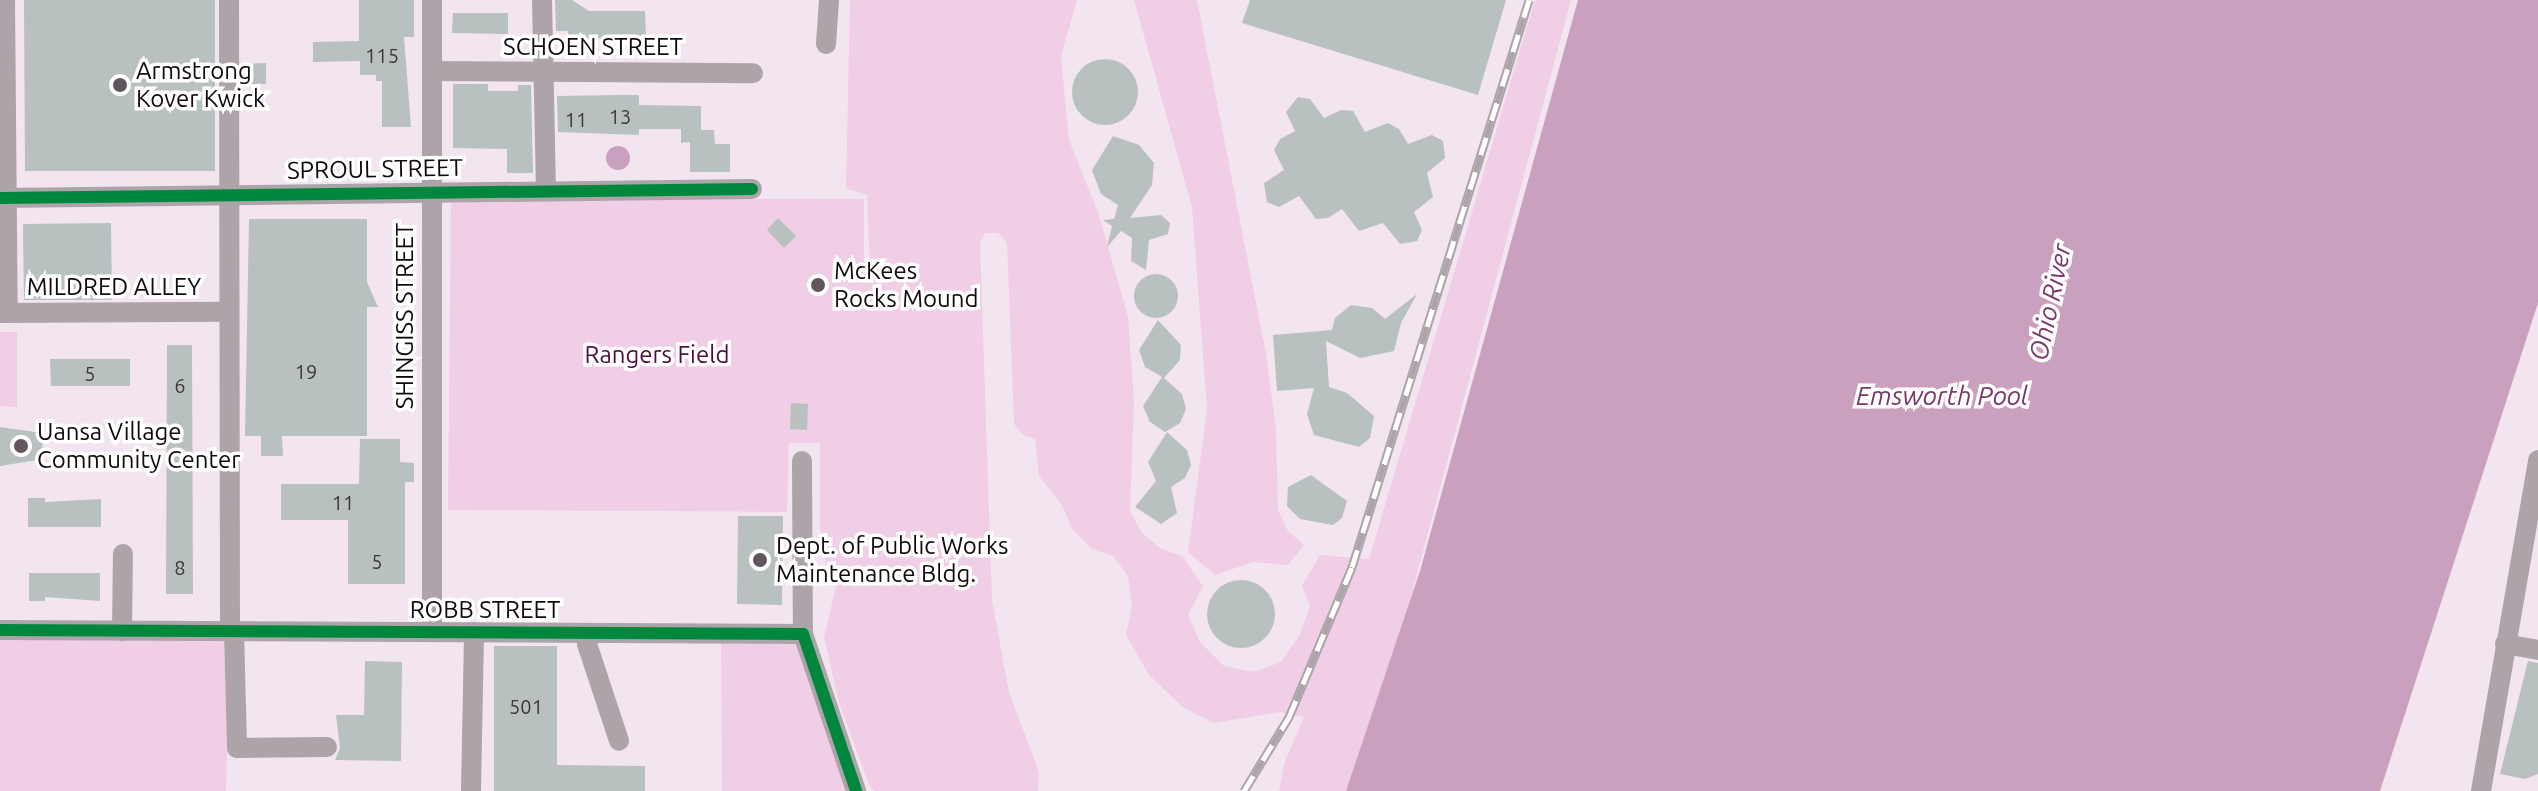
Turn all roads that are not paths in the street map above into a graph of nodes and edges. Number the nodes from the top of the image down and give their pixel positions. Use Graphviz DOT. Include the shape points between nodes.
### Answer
graph roads {
  1 [pos="5,0"];
  2 [pos="229,0"];
  3 [pos="432,0"];
  4 [pos="542,0"];
  5 [pos="829,0"];
  6 [pos="826,44"];
  7 [pos="433,71"];
  8 [pos="544,73"];
  9 [pos="753,73"];
  10 [pos="2,78"];
  11 [pos="546,188"];
  12 [pos="431,189"];
  13 [pos="752,189"];
  14 [pos="227,194"];
  15 [pos="4,198"];
  16 [pos="228,312"];
  17 [pos="4,313"];
  18 [pos="2538,460"];
  19 [pos="802,461"];
  20 [pos="123,554"];
  21 [pos="0,630"];
  22 [pos="122,631"];
  23 [pos="232,631"];
  24 [pos="432,632"];
  25 [pos="474,632"];
  26 [pos="589,633"];
  27 [pos="803,634"];
  28 [pos="2505,644"];
  29 [pos="2538,650"];
  30 [pos="619,741"];
  31 [pos="327,747"];
  32 [pos="471,791"];
  33 [pos="856,791"];
  34 [pos="2481,791"];
  1 -- 10 [label="street"];
  2 -- 14 [label="street"];
  3 -- 7 [label="street, SHINGISS STREET"];
  4 -- 8 [label="street"];
  5 -- 6 [label="street"];
  7 -- 8 [label="street, SCHOEN STREET"];
  7 -- 12 [label="street, SHINGISS STREET"];
  8 -- 9 [label="street, SCHOEN STREET"];
  8 -- 11 [label="street"];
  10 -- 15 [label="street"];
  11 -- 12 [label="street, SPROUL STREET"];
  11 -- 13 [label="street, SPROUL STREET"];
  12 -- 14 [label="street, SPROUL STREET"];
  12 -- 24 [label="street, SHINGISS STREET"];
  14 -- 15 [label="street, SPROUL STREET"];
  14 -- 16 [label="street"];
  15 -- 17 [label="street"];
  16 -- 17 [label="street, MILDRED ALLEY"];
  16 -- 23 [label="street"];
  18 -- 28 [label="street"];
  19 -- 27 [label="street"];
  20 -- 22 [label="street"];
  21 -- 22 [label="street, ROBB STREET"];
  22 -- 23 [label="street, ROBB STREET"];
  23 -- 24 [label="street, ROBB STREET"];
  23 -- 31 [label="street" via="237,748"];
  24 -- 25 [label="street, ROBB STREET"];
  25 -- 26 [label="street, ROBB STREET"];
  25 -- 32 [label="street"];
  26 -- 27 [label="street, ROBB STREET"];
  26 -- 30 [label="street" via="587,644"];
  27 -- 33 [label="street"];
  28 -- 29 [label="street"];
  28 -- 34 [label="street"];
}
